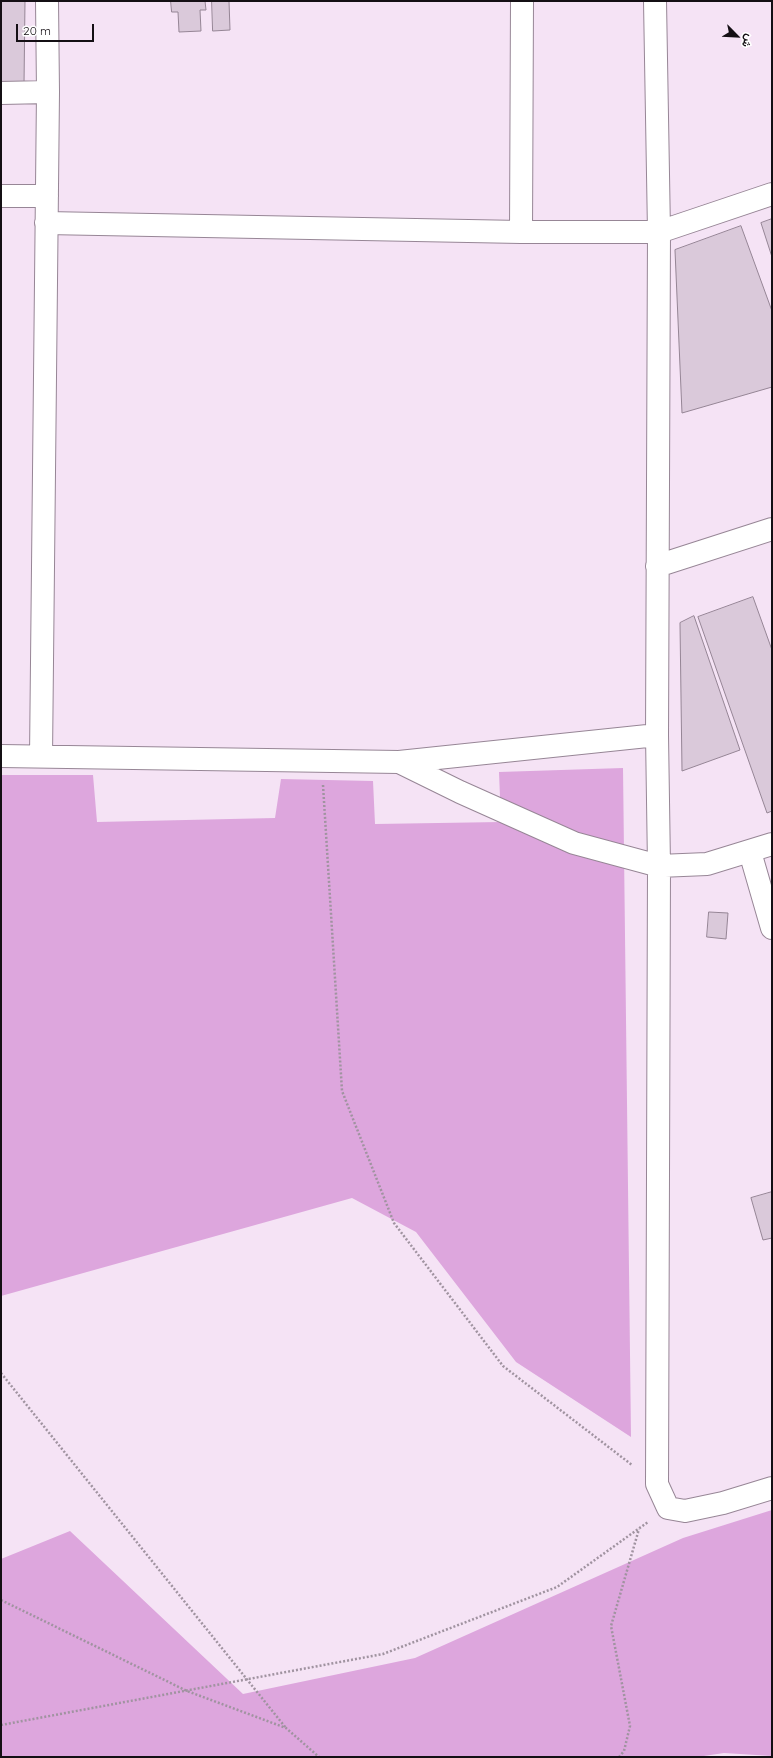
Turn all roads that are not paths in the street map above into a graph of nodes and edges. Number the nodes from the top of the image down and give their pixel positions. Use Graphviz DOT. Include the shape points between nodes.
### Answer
graph roads {
  1 [pos="47,1"];
  2 [pos="522,1"];
  3 [pos="655,1"];
  4 [pos="48,92"];
  5 [pos="1,93"];
  6 [pos="772,194"];
  7 [pos="1,196"];
  8 [pos="47,196"];
  9 [pos="46,223"];
  10 [pos="521,232"];
  11 [pos="659,232"];
  12 [pos="772,529"];
  13 [pos="657,566"];
  14 [pos="657,735"];
  15 [pos="1,756"];
  16 [pos="41,756"];
  17 [pos="399,762"];
  18 [pos="772,844"];
  19 [pos="750,852"];
  20 [pos="659,866"];
  21 [pos="772,928"];
  22 [pos="772,1488"];
  1 -- 4 [label="street"];
  2 -- 10 [label="street"];
  3 -- 11 [label="street"];
  4 -- 5 [label="street"];
  4 -- 8 [label="street"];
  6 -- 11 [label="street"];
  7 -- 8 [label="street"];
  8 -- 9 [label="street"];
  9 -- 10 [label="street"];
  9 -- 16 [label="street"];
  10 -- 11 [label="street"];
  11 -- 13 [label="street"];
  12 -- 13 [label="street"];
  13 -- 14 [label="street"];
  14 -- 17 [label="street"];
  14 -- 20 [label="street"];
  15 -- 16 [label="street"];
  16 -- 17 [label="street"];
  17 -- 20 [label="street" via="574,843"];
  18 -- 19 [label="street"];
  19 -- 20 [label="street" via="708,864"];
  19 -- 21 [label="street"];
  20 -- 22 [label="street" via="657,1484 668,1508 685,1511"];
}
